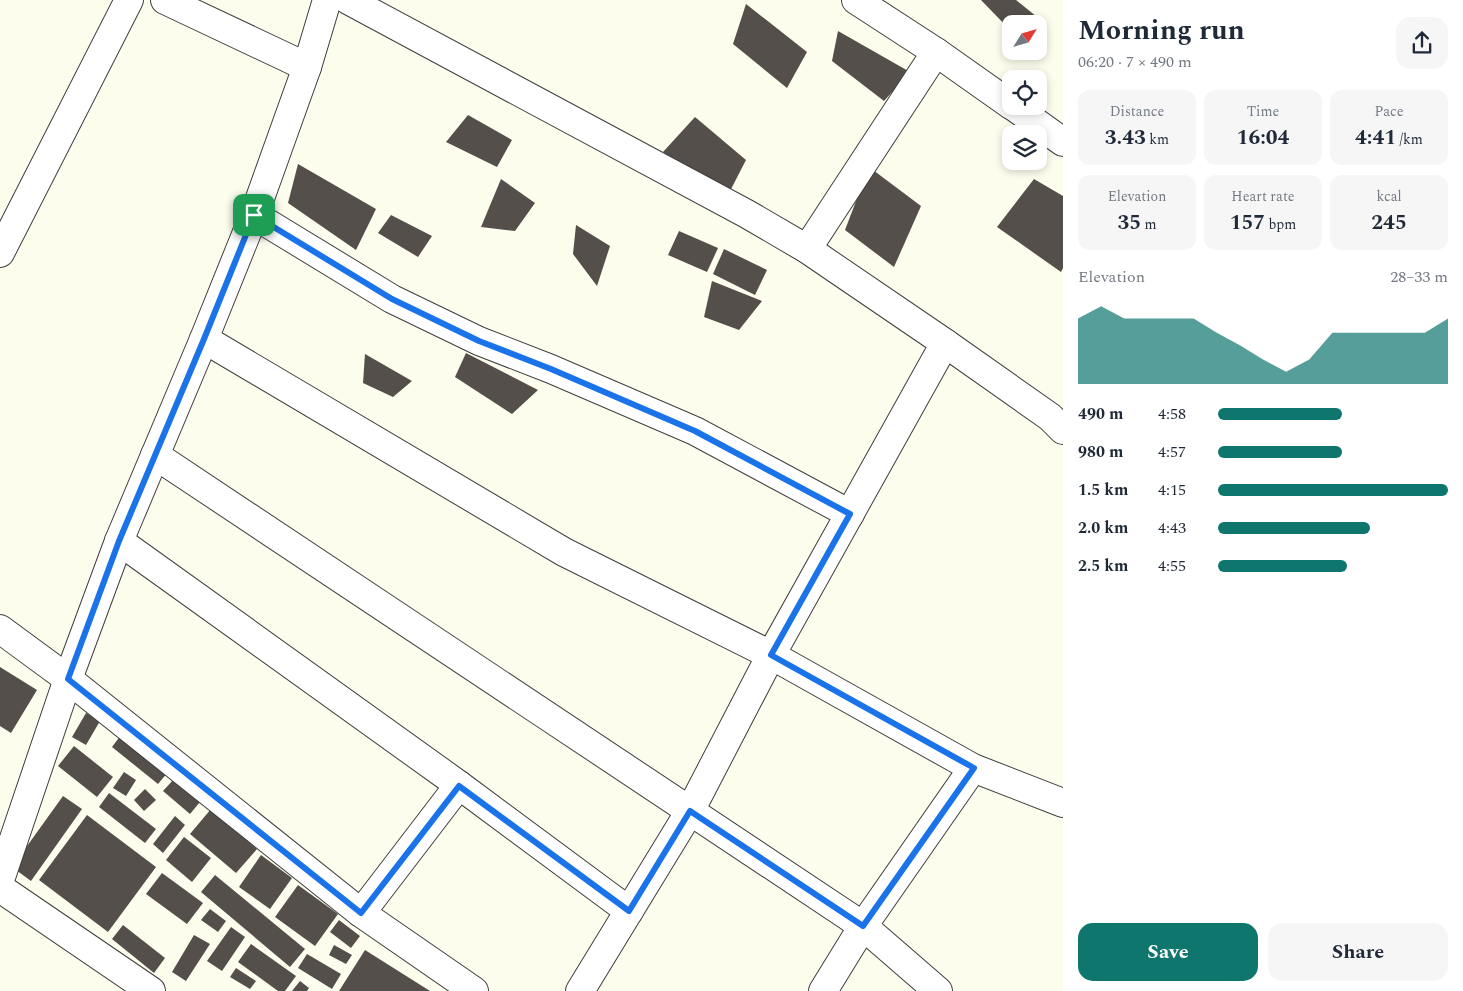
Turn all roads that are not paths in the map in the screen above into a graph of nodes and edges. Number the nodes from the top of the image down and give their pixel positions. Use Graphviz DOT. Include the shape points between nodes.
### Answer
graph roads {
  1 [pos="129,0"];
  2 [pos="165,0"];
  3 [pos="327,0"];
  4 [pos="348,0"];
  5 [pos="856,0"];
  6 [pos="936,52"];
  7 [pos="308,67"];
  8 [pos="1002,99"];
  9 [pos="1025,115"];
  10 [pos="1063,142"];
  11 [pos="254,215"];
  12 [pos="807,249"];
  13 [pos="0,253"];
  14 [pos="204,339"];
  15 [pos="945,343"];
  16 [pos="1063,430"];
  17 [pos="156,455"];
  18 [pos="850,514"];
  19 [pos="119,541"];
  20 [pos="0,629"];
  21 [pos="771,655"];
  22 [pos="68,679"];
  23 [pos="974,768"];
  24 [pos="459,786"];
  25 [pos="1063,803"];
  26 [pos="690,811"];
  27 [pos="0,880"];
  28 [pos="0,888"];
  29 [pos="629,911"];
  30 [pos="361,913"];
  31 [pos="863,926"];
  32 [pos="151,991"];
  33 [pos="474,991"];
  34 [pos="580,991"];
  35 [pos="823,991"];
  36 [pos="938,991"];
  1 -- 13 [label="street"];
  2 -- 7 [label="street"];
  3 -- 7 [label="street"];
  4 -- 12 [label="street"];
  5 -- 6 [label="street"];
  6 -- 8 [label="street"];
  6 -- 12 [label="street"];
  7 -- 11 [label="street"];
  9 -- 10 [label="street"];
  11 -- 14 [label="street"];
  11 -- 18 [label="street" via="392,299 479,341 695,431"];
  12 -- 15 [label="street"];
  14 -- 17 [label="street"];
  14 -- 21 [label="street" via="564,552"];
  15 -- 16 [label="street" via="1050,417"];
  15 -- 18 [label="street"];
  17 -- 19 [label="street"];
  17 -- 26 [label="street"];
  18 -- 21 [label="street"];
  19 -- 22 [label="street"];
  19 -- 24 [label="street"];
  20 -- 22 [label="street"];
  21 -- 23 [label="street"];
  21 -- 26 [label="street"];
  22 -- 27 [label="street"];
  22 -- 30 [label="street"];
  23 -- 25 [label="street"];
  23 -- 31 [label="street"];
  24 -- 29 [label="street"];
  24 -- 30 [label="street"];
  26 -- 29 [label="street"];
  26 -- 31 [label="street"];
  28 -- 32 [label="street"];
  29 -- 34 [label="street"];
  30 -- 33 [label="street"];
  31 -- 35 [label="street"];
  31 -- 36 [label="street"];
}
